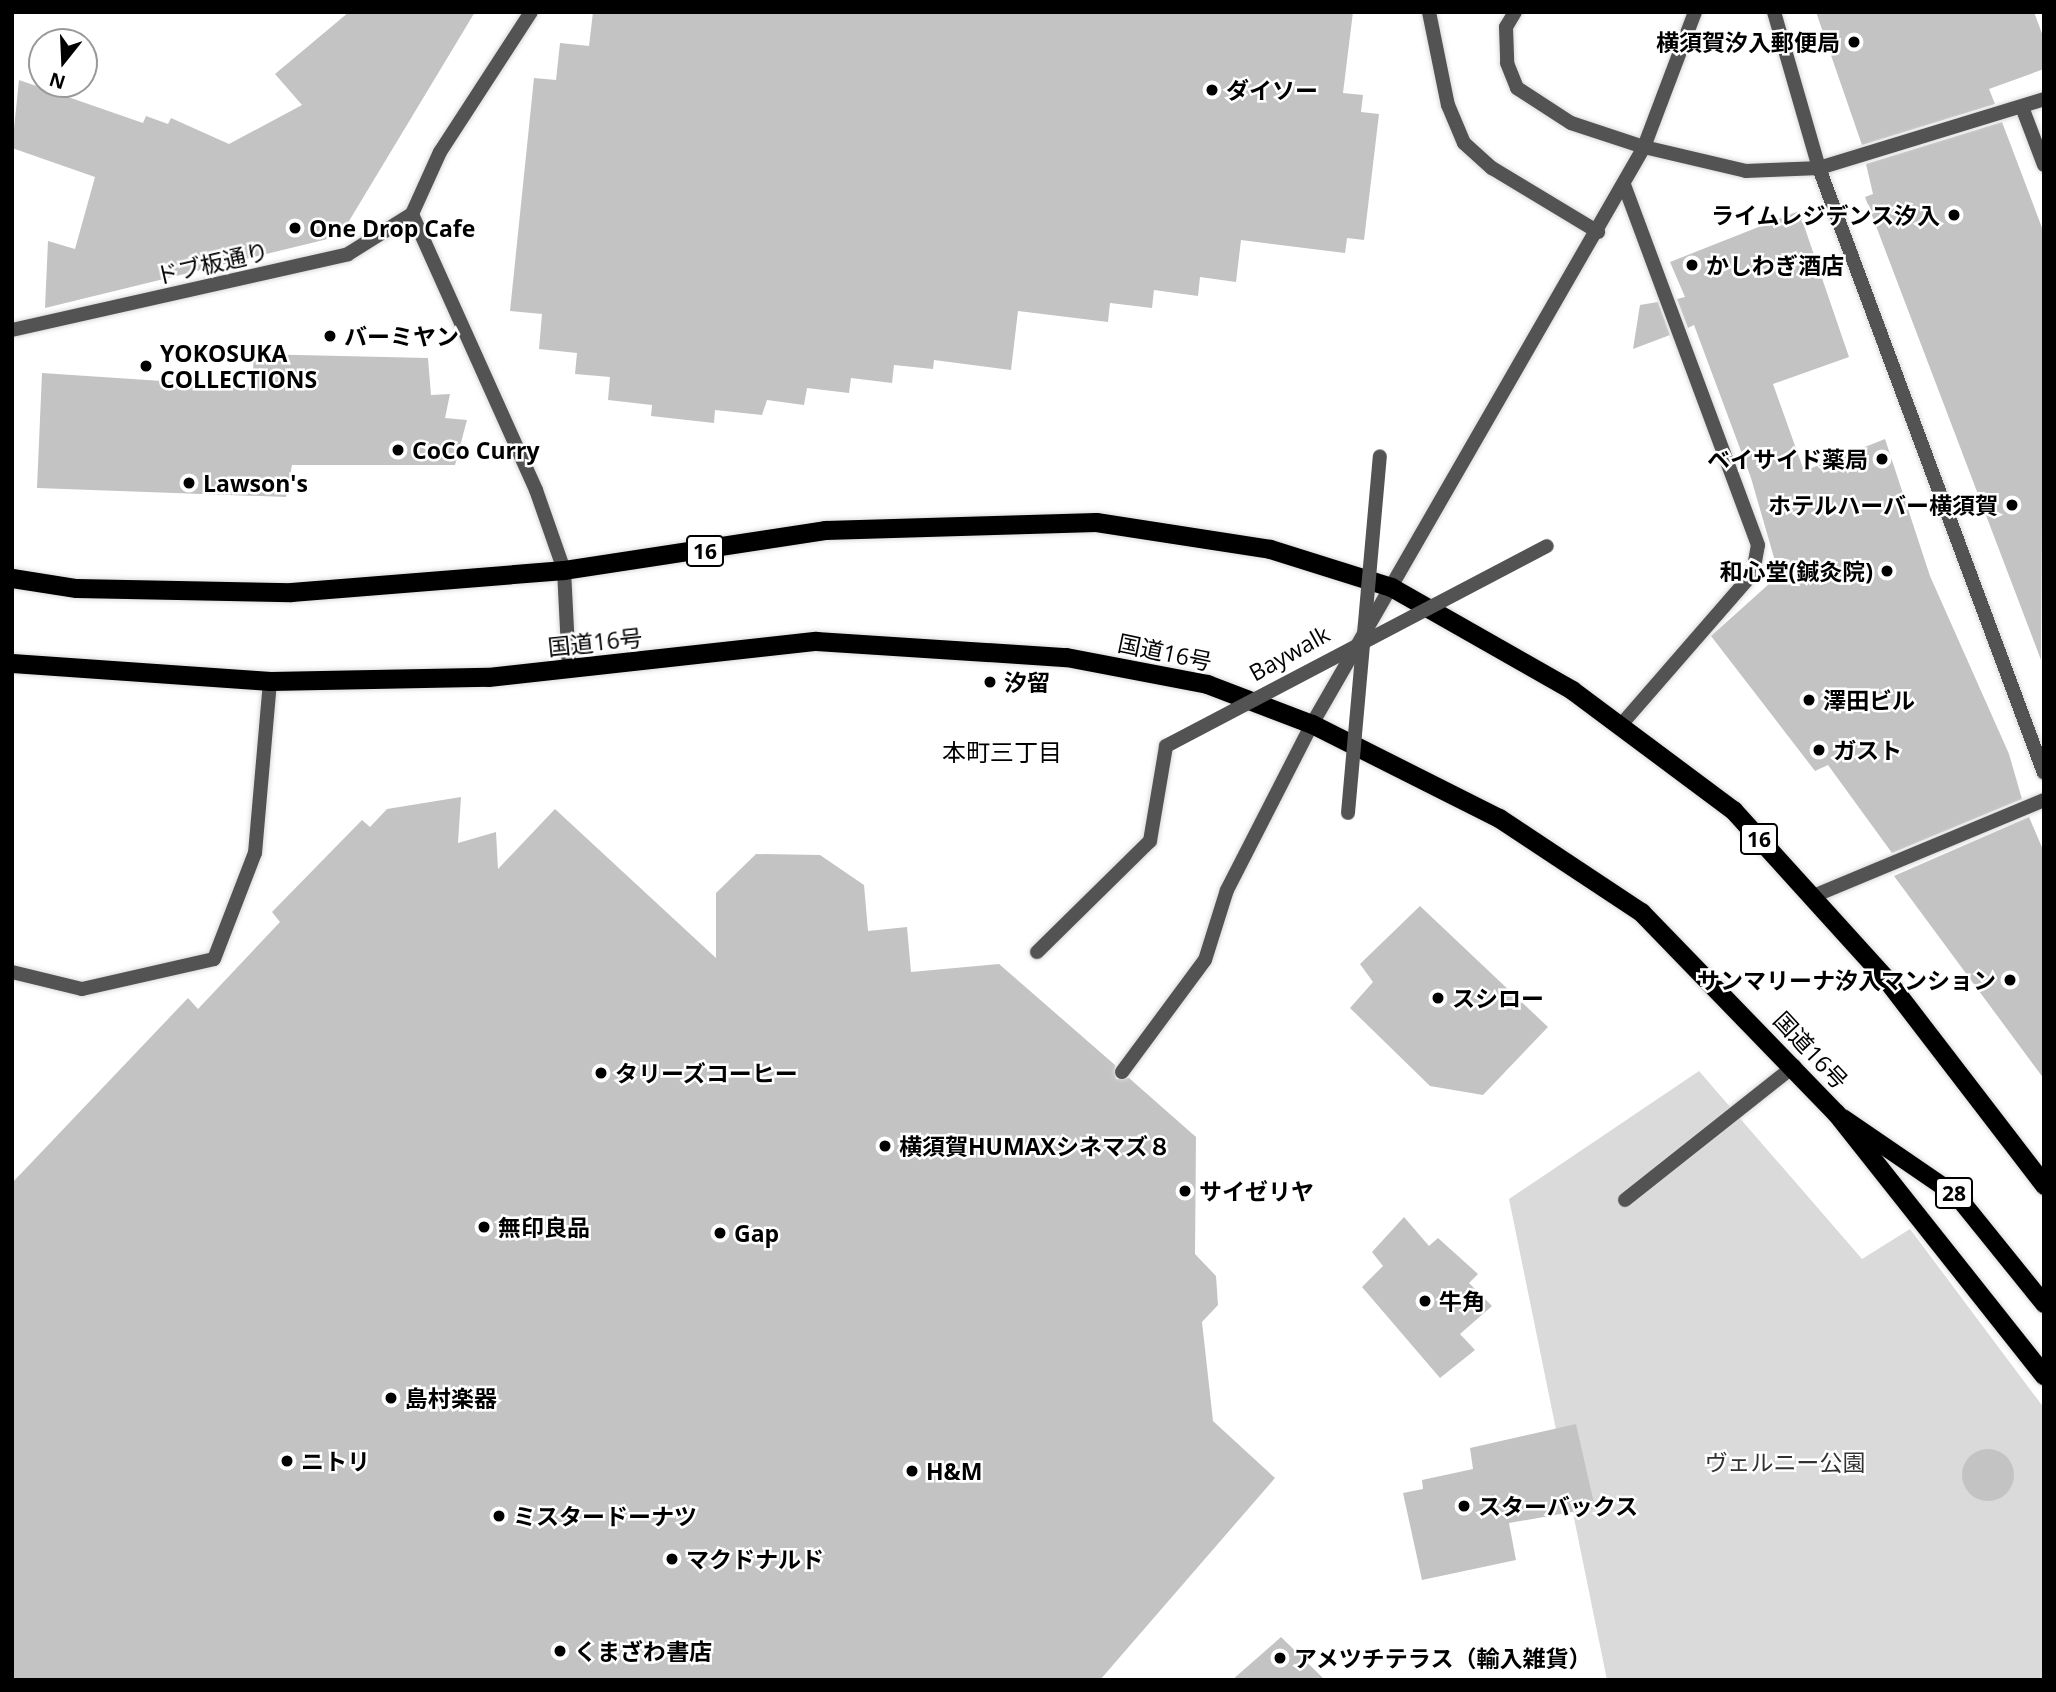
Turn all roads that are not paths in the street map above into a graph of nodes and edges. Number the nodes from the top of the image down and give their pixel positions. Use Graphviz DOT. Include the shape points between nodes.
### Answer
graph roads {
  1 [pos="531,12"];
  2 [pos="1429,12"];
  3 [pos="1515,12"];
  4 [pos="1695,12"];
  5 [pos="1774,12"];
  6 [pos="2044,99"];
  7 [pos="2022,107"];
  8 [pos="1644,146"];
  9 [pos="2044,165"];
  10 [pos="1819,169"];
  11 [pos="1624,184"];
  12 [pos="412,214"];
  13 [pos="1598,232"];
  14 [pos="12,330"];
  15 [pos="1380,456"];
  16 [pos="1547,546"];
  17 [pos="564,570"];
  18 [pos="12,578"];
  19 [pos="1391,587"];
  20 [pos="1360,640"];
  21 [pos="12,663"];
  22 [pos="569,670"];
  23 [pos="270,681"];
  24 [pos="1312,724"];
  25 [pos="1620,726"];
  26 [pos="2044,773"];
  27 [pos="2044,800"];
  28 [pos="1348,813"];
  29 [pos="1811,897"];
  30 [pos="1037,952"];
  31 [pos="12,972"];
  32 [pos="1794,1066"];
  33 [pos="1122,1072"];
  34 [pos="1836,1113"];
  35 [pos="2044,1185"];
  36 [pos="1625,1200"];
  37 [pos="2044,1304"];
  38 [pos="2044,1375"];
  1 -- 12 [label="street" via="440,152"];
  2 -- 13 [label="street" via="1447,105 1464,143 1492,168"];
  3 -- 8 [label="street" via="1506,27 1507,62 1517,88 1572,123"];
  4 -- 8 [label="street"];
  5 -- 10 [label="street"];
  6 -- 7 [label="street"];
  7 -- 9 [label="street"];
  7 -- 10 [label="street"];
  8 -- 10 [label="street" via="1746,171"];
  8 -- 11 [label="street"];
  10 -- 26 [label="street"];
  11 -- 13 [label="street"];
  11 -- 25 [label="street" via="1759,545 1753,573"];
  12 -- 14 [label="street, ドブ板通り" via="348,254"];
  12 -- 17 [label="street" via="536,490"];
  13 -- 19 [label="street"];
  15 -- 20 [label="street, Baywalk, bridge"];
  16 -- 20 [label="street, Baywalk, bridge"];
  17 -- 18 [label="highway, 16" via="292,592 76,588"];
  17 -- 19 [label="highway, 16" via="825,530 1096,522 1270,549"];
  17 -- 22 [label="street"];
  19 -- 24 [label="street"];
  19 -- 25 [label="highway, 16" via="1572,690"];
  20 -- 28 [label="street, Baywalk, bridge"];
  20 -- 30 [label="street, Baywalk, bridge" via="1166,746 1150,841"];
  21 -- 23 [label="highway, 国道16号"];
  22 -- 23 [label="highway, 国道16号"];
  22 -- 24 [label="highway, 国道16号" via="816,641 1066,657 1207,684"];
  23 -- 31 [label="street" via="255,853 214,959 82,989"];
  24 -- 32 [label="highway, 国道16号" via="1499,818 1640,912"];
  24 -- 33 [label="street" via="1227,890 1205,960"];
  25 -- 29 [label="highway, 16" via="1732,810"];
  27 -- 29 [label="street"];
  29 -- 35 [label="highway, 16" via="1886,979"];
  32 -- 34 [label="highway, 国道16号"];
  32 -- 36 [label="street"];
  34 -- 37 [label="main road, 28" via="1957,1196"];
  34 -- 38 [label="highway, 国道16号"];
}
